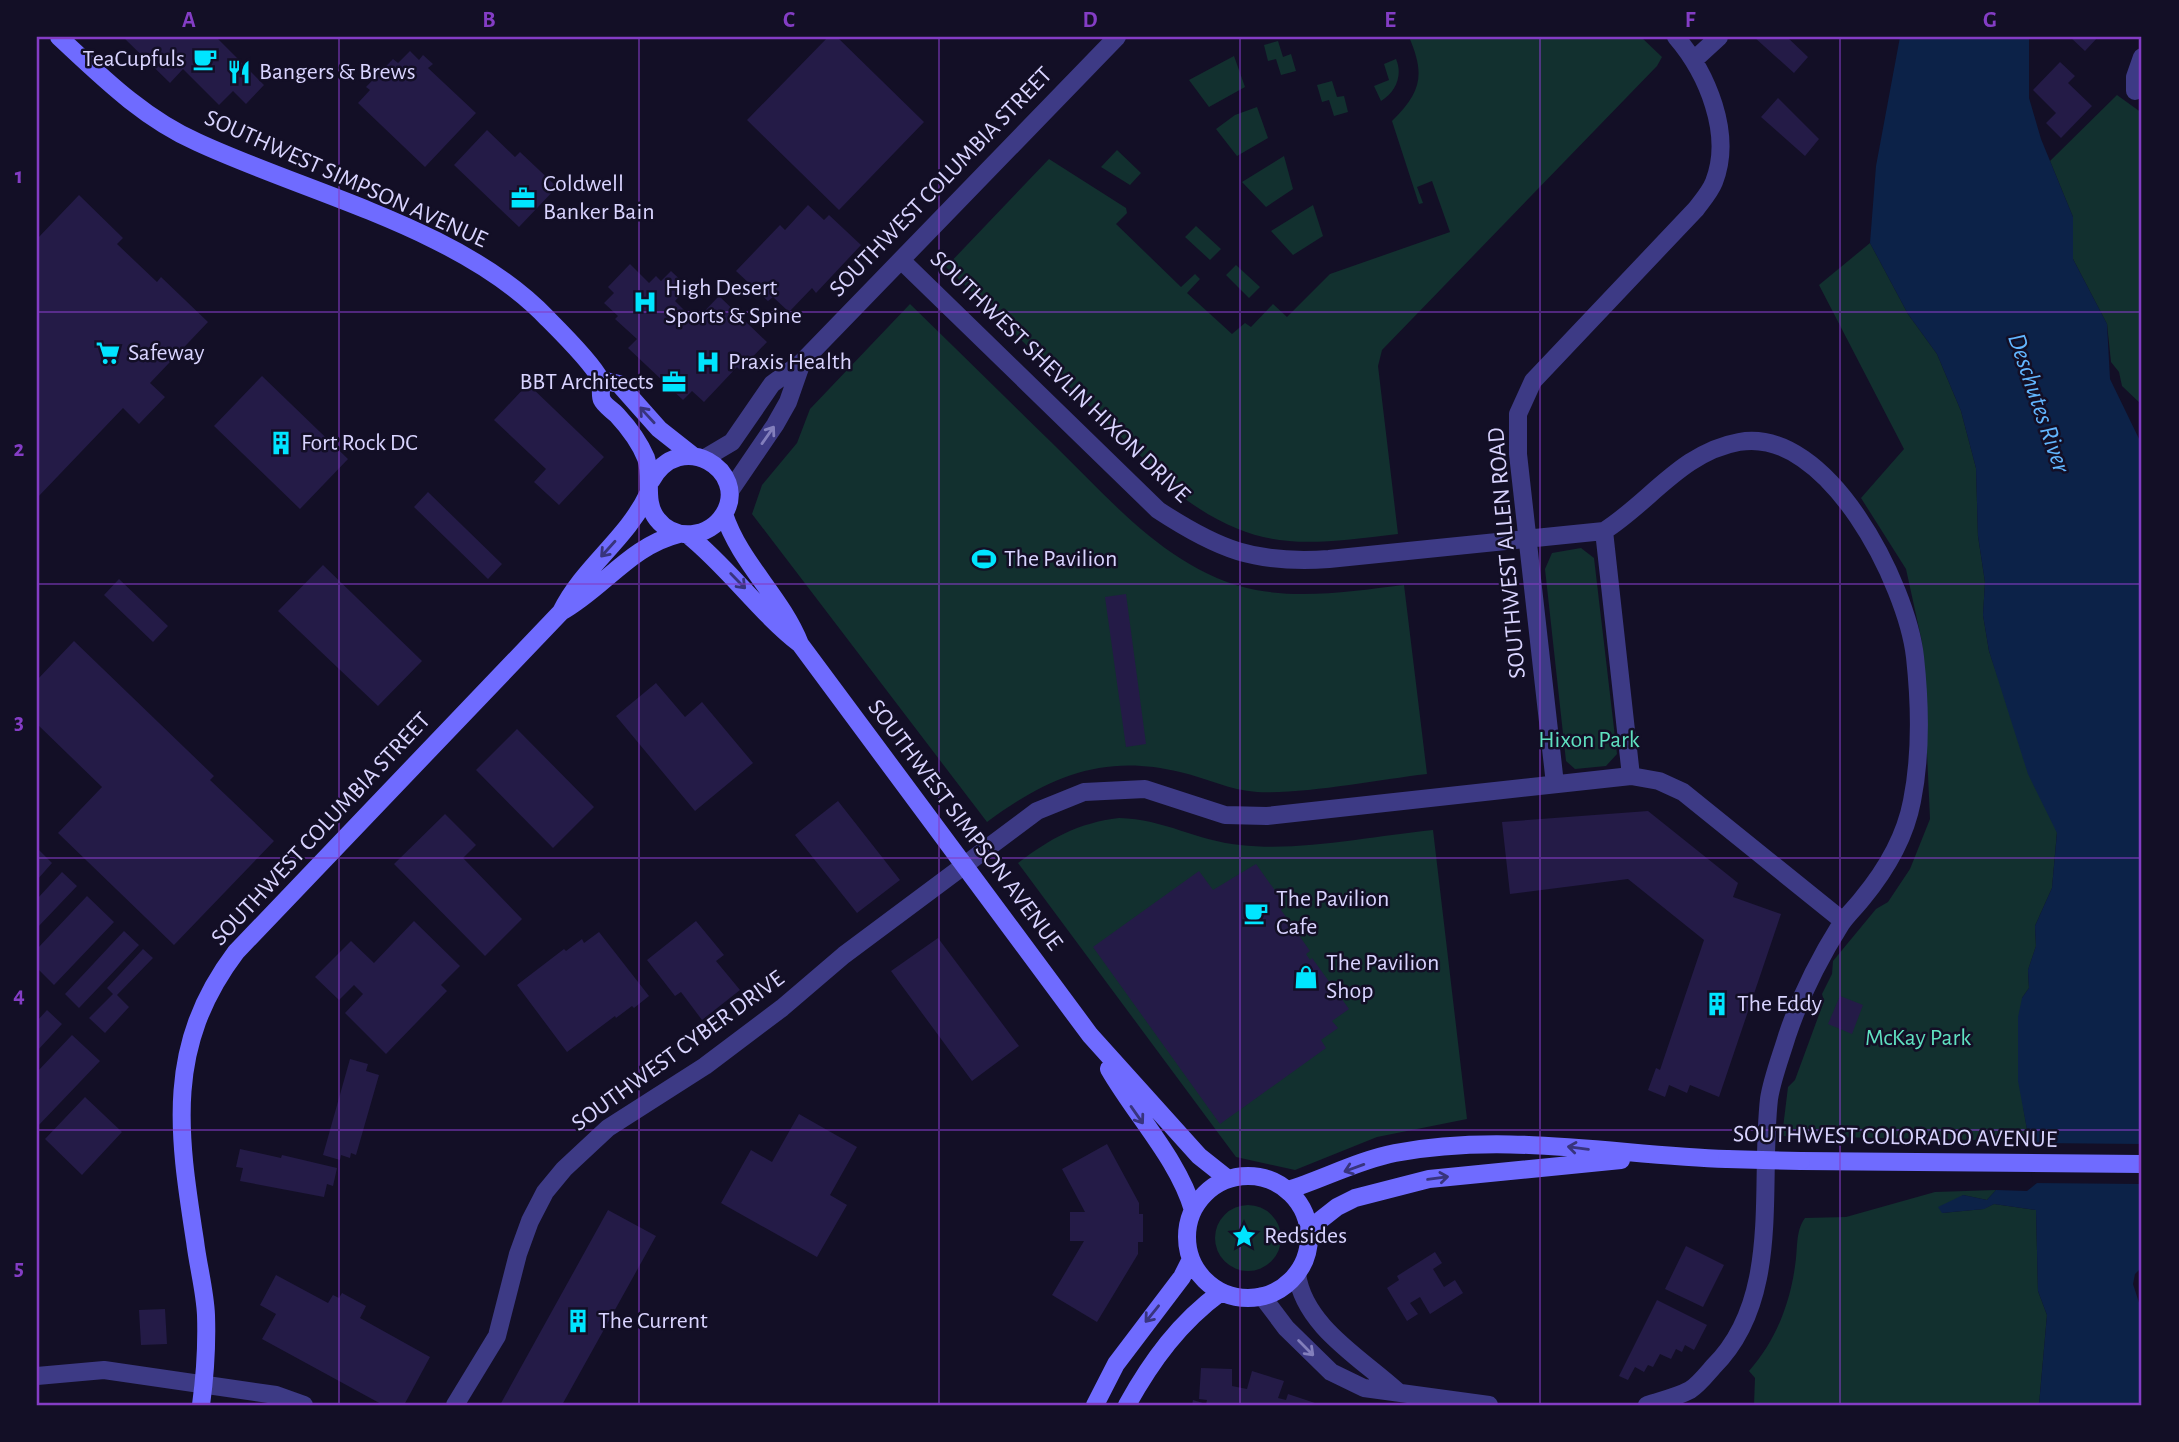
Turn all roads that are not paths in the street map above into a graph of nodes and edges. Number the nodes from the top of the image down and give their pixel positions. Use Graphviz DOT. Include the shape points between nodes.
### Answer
graph roads {
  1 [pos="59,37"];
  2 [pos="1116,37"];
  3 [pos="1676,37"];
  4 [pos="1719,37"];
  5 [pos="2142,57"];
  6 [pos="1695,59"];
  7 [pos="2135,91"];
  8 [pos="901,260"];
  9 [pos="802,362"];
  10 [pos="601,380"];
  11 [pos="698,457"];
  12 [pos="649,488"];
  13 [pos="730,491"];
  14 [pos="724,514"];
  15 [pos="1604,531"];
  16 [pos="684,534"];
  17 [pos="1528,539"];
  18 [pos="561,612"];
  19 [pos="800,644"];
  20 [pos="1631,776"];
  21 [pos="1555,784"];
  22 [pos="965,866"];
  23 [pos="1843,920"];
  24 [pos="1090,1035"];
  25 [pos="1646,1156"];
  26 [pos="2142,1164"];
  27 [pos="1228,1179"];
  28 [pos="1288,1190"];
  29 [pos="1193,1210"];
  30 [pos="1309,1229"];
  31 [pos="1191,1259"];
  32 [pos="1297,1274"];
  33 [pos="1221,1292"];
  34 [pos="1262,1296"];
  35 [pos="37,1376"];
  36 [pos="204,1383"];
  37 [pos="1397,1391"];
  38 [pos="1695,1397"];
  39 [pos="201,1405"];
  40 [pos="304,1405"];
  41 [pos="455,1405"];
  42 [pos="1095,1405"];
  43 [pos="1127,1405"];
  44 [pos="1489,1405"];
  45 [pos="1647,1405"];
  1 -- 10 [label="street, SOUTHWEST SIMPSON AVENUE" via="134,105 195,141 480,263 525,294"];
  2 -- 8 [label="street, SOUTHWEST COLUMBIA STREET"];
  3 -- 6 [label="street, SOUTHWEST ALLEN ROAD"];
  4 -- 6 [label="street"];
  5 -- 7 [label="street" via="2134,77"];
  6 -- 17 [label="street, SOUTHWEST ALLEN ROAD" via="1717,121 1713,184 1696,209 1533,381 1518,414"];
  8 -- 9 [label="street, SOUTHWEST COLUMBIA STREET"];
  8 -- 17 [label="street, SOUTHWEST SHEVLIN HIXON DRIVE" via="1158,509 1199,537 1244,555 1288,562"];
  9 -- 11 [label="street, SOUTHWEST COLUMBIA STREET" via="772,384 732,442"];
  13 -- 9 [label="street, SOUTHWEST COLUMBIA STREET, one-way" via="788,402"];
  11 -- 10 [label="street, SOUTHWEST SIMPSON AVENUE, one-way" via="659,429 619,384"];
  10 -- 12 [label="street, SOUTHWEST SIMPSON AVENUE" via="601,399 640,444"];
  11 -- 12 [label="street" via="667,461"];
  11 -- 13 [label="street" via="716,466"];
  12 -- 16 [label="street" via="656,519"];
  12 -- 18 [label="street, SOUTHWEST COLUMBIA STREET, one-way" via="628,526 573,587"];
  13 -- 14 [label="street"];
  14 -- 16 [label="street" via="704,532"];
  14 -- 19 [label="street, SOUTHWEST SIMPSON AVENUE" via="742,553 790,618"];
  15 -- 17 [label="street, SOUTHWEST SHEVLIN HIXON DRIVE"];
  15 -- 20 [label="street"];
  15 -- 23 [label="street, SOUTHWEST SHEVLIN HIXON DRIVE" via="1695,458 1743,441 1778,445 1810,463 1838,489 1861,523 1895,585 1915,655 1917,752 1912,801 1901,838 1885,869"];
  16 -- 18 [label="street, SOUTHWEST COLUMBIA STREET" via="661,538 637,551 584,599"];
  16 -- 19 [label="street, SOUTHWEST SIMPSON AVENUE, one-way"];
  17 -- 21 [label="street, SOUTHWEST ALLEN ROAD"];
  18 -- 36 [label="street, SOUTHWEST COLUMBIA STREET" via="236,952 204,1001 182,1076 180,1104 184,1167 206,1312"];
  19 -- 22 [label="street, SOUTHWEST SIMPSON AVENUE"];
  20 -- 21 [label="street, SOUTHWEST CYBER DRIVE"];
  20 -- 23 [label="street, SOUTHWEST CYBER DRIVE" via="1683,792"];
  21 -- 22 [label="street, SOUTHWEST CYBER DRIVE" via="1266,816 1225,815 1145,789 1101,789 1064,798 1037,811"];
  22 -- 24 [label="street, SOUTHWEST SIMPSON AVENUE"];
  22 -- 41 [label="street, SOUTHWEST CYBER DRIVE" via="705,1066 608,1128 564,1168 530,1221 497,1336"];
  23 -- 38 [label="street, SOUTHWEST SHEVLIN HIXON DRIVE" via="1788,1033 1770,1096 1759,1284 1732,1349"];
  24 -- 27 [label="street, SOUTHWEST SIMPSON AVENUE" via="1199,1156"];
  24 -- 29 [label="street, SOUTHWEST SIMPSON AVENUE, one-way" via="1182,1181"];
  25 -- 26 [label="street, SOUTHWEST COLORADO AVENUE, bridge"];
  25 -- 28 [label="street, SOUTHWEST COLORADO AVENUE, one-way" via="1558,1145 1469,1144 1393,1153"];
  30 -- 25 [label="street, SOUTHWEST COLORADO AVENUE, one-way" via="1355,1198 1429,1179"];
  27 -- 28 [label="street" via="1249,1175 1270,1179"];
  27 -- 29 [label="street" via="1207,1191"];
  28 -- 30 [label="street" via="1302,1208"];
  29 -- 31 [label="street" via="1187,1234"];
  30 -- 32 [label="street" via="1309,1245"];
  31 -- 33 [label="street" via="1203,1278"];
  31 -- 42 [label="street, one-way" via="1116,1364"];
  32 -- 34 [label="street" via="1282,1288"];
  32 -- 37 [label="street" via="1300,1294 1321,1324"];
  33 -- 34 [label="street"];
  33 -- 43 [label="street" via="1192,1314 1162,1349"];
  34 -- 37 [label="street, one-way" via="1286,1328 1331,1372 1364,1388"];
  35 -- 36 [label="street" via="104,1370"];
  36 -- 39 [label="street, SOUTHWEST COLUMBIA STREET"];
  36 -- 40 [label="street" via="276,1395"];
  37 -- 44 [label="street"];
  38 -- 45 [label="street"];
}
